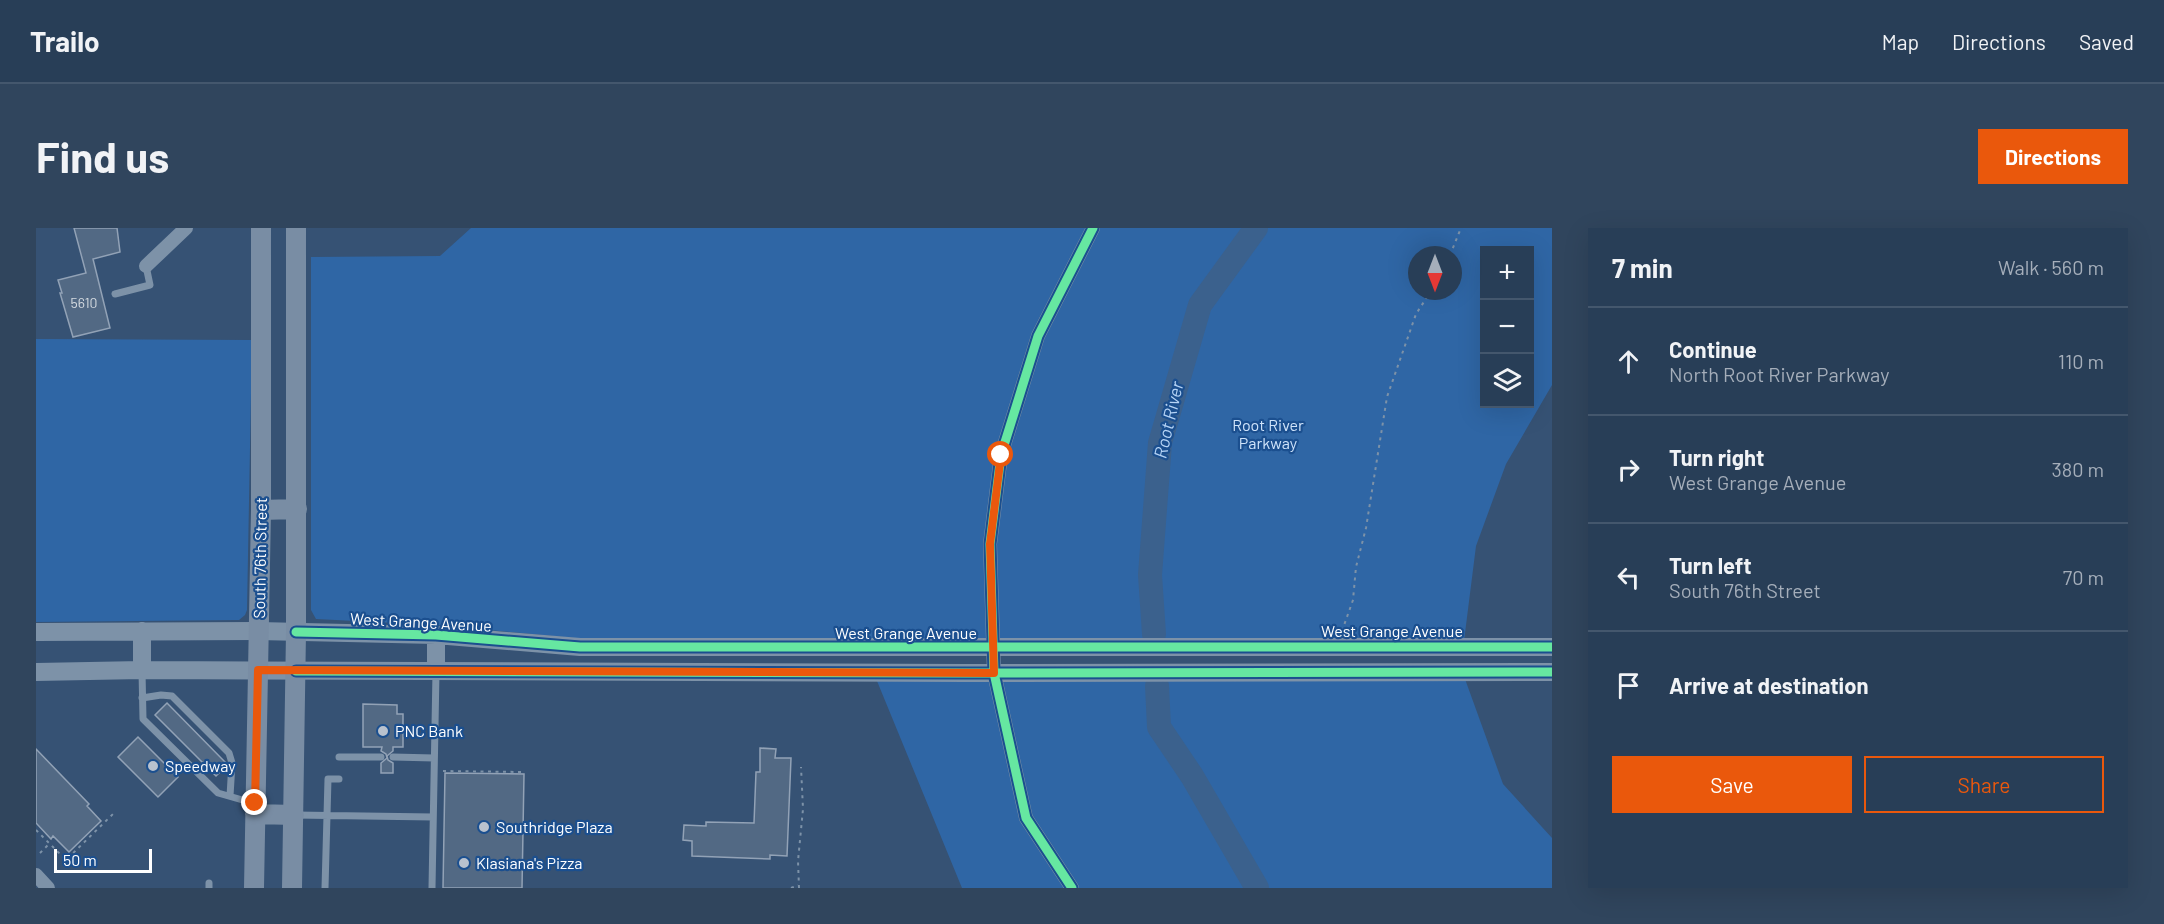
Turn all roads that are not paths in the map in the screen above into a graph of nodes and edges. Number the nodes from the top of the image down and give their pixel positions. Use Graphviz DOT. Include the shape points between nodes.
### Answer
graph roads {
  1 [pos="186,228"];
  2 [pos="261,228"];
  3 [pos="296,228"];
  4 [pos="1094,228"];
  5 [pos="146,266"];
  6 [pos="115,294"];
  7 [pos="297,509"];
  8 [pos="261,510"];
  9 [pos="142,631"];
  10 [pos="258,631"];
  11 [pos="36,632"];
  12 [pos="296,632"];
  13 [pos="436,635"];
  14 [pos="1552,646"];
  15 [pos="995,648"];
  16 [pos="1159,648"];
  17 [pos="142,670"];
  18 [pos="258,670"];
  19 [pos="296,671"];
  20 [pos="436,671"];
  21 [pos="36,672"];
  22 [pos="1552,672"];
  23 [pos="994,673"];
  24 [pos="1159,673"];
  25 [pos="142,698"];
  26 [pos="339,757"];
  27 [pos="381,757"];
  28 [pos="393,757"];
  29 [pos="434,758"];
  30 [pos="339,779"];
  31 [pos="230,796"];
  32 [pos="255,809"];
  33 [pos="294,815"];
  34 [pos="327,815"];
  35 [pos="433,817"];
  36 [pos="36,875"];
  37 [pos="48,888"];
  38 [pos="254,888"];
  39 [pos="292,888"];
  40 [pos="325,888"];
  41 [pos="432,888"];
  42 [pos="1072,888"];
  1 -- 5 [label="street"];
  2 -- 8 [label="main road, South 76th Street"];
  3 -- 7 [label="main road"];
  4 -- 15 [label="street" via="1038,336 1001,455 990,544"];
  5 -- 6 [label="lane" via="150,285"];
  7 -- 8 [label="main road"];
  7 -- 12 [label="main road"];
  8 -- 10 [label="main road, South 76th Street"];
  9 -- 10 [label="street, West Grange Avenue"];
  9 -- 11 [label="street, West Grange Avenue"];
  9 -- 17 [label="street"];
  10 -- 12 [label="street, West Grange Avenue"];
  10 -- 18 [label="main road, South 76th Street"];
  12 -- 13 [label="street, West Grange Avenue"];
  12 -- 19 [label="main road"];
  13 -- 15 [label="street, West Grange Avenue" via="580,647"];
  13 -- 20 [label="street"];
  14 -- 16 [label="street, West Grange Avenue"];
  15 -- 16 [label="street, West Grange Avenue"];
  15 -- 23 [label="street"];
  16 -- 24 [label="street"];
  17 -- 18 [label="street"];
  17 -- 21 [label="street"];
  17 -- 25 [label="lane"];
  18 -- 19 [label="street"];
  18 -- 32 [label="main road, South 76th Street"];
  19 -- 20 [label="street"];
  19 -- 33 [label="main road"];
  20 -- 23 [label="street"];
  20 -- 29 [label="lane"];
  22 -- 24 [label="street"];
  23 -- 24 [label="street"];
  23 -- 42 [label="street" via="1026,818"];
  25 -- 31 [label="lane" via="143,719 218,794"];
  25 -- 31 [label="lane" via="172,696 229,753"];
  26 -- 27 [label="lane"];
  28 -- 29 [label="lane"];
  29 -- 35 [label="lane"];
  30 -- 34 [label="lane" via="328,779"];
  31 -- 32 [label="lane"];
  32 -- 33 [label="main road"];
  32 -- 38 [label="main road, South 76th Street"];
  33 -- 34 [label="lane"];
  33 -- 39 [label="main road"];
  34 -- 35 [label="lane"];
  34 -- 40 [label="lane"];
  35 -- 41 [label="lane"];
  36 -- 37 [label="street"];
}
